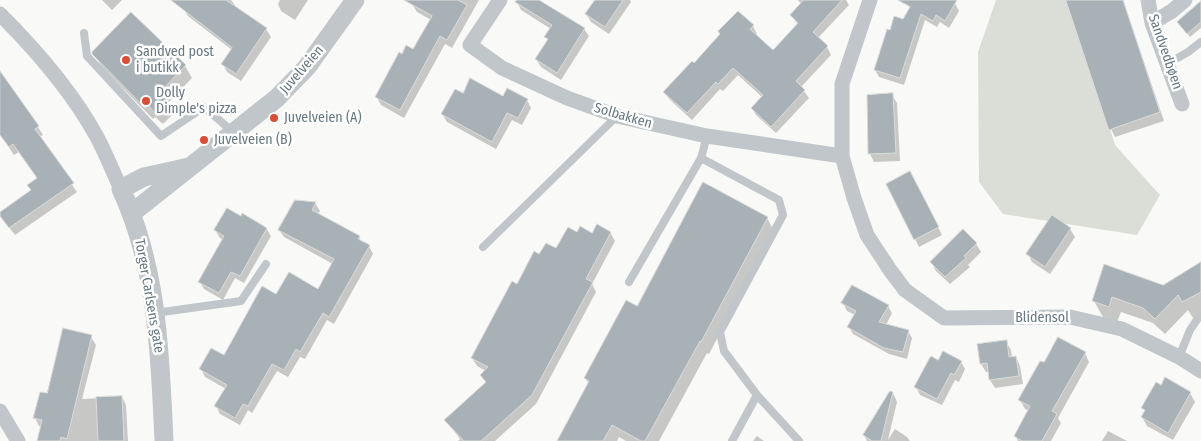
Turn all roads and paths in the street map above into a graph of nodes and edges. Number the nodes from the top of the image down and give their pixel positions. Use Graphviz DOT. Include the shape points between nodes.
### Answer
graph roads {
  1 [pos="355,0"];
  2 [pos="500,0"];
  3 [pos="870,0"];
  4 [pos="1148,0"];
  5 [pos="1185,0"];
  6 [pos="0,14"];
  7 [pos="1152,23"];
  8 [pos="84,33"];
  9 [pos="1201,42"];
  10 [pos="1167,64"];
  11 [pos="1182,104"];
  12 [pos="617,116"];
  13 [pos="234,133"];
  14 [pos="707,136"];
  15 [pos="842,156"];
  16 [pos="701,158"];
  17 [pos="189,167"];
  18 [pos="121,189"];
  19 [pos="132,213"];
  20 [pos="483,247"];
  21 [pos="266,264"];
  22 [pos="629,282"];
  23 [pos="155,313"];
  24 [pos="1201,314"];
  25 [pos="1180,357"];
  26 [pos="1201,371"];
  27 [pos="757,395"];
  28 [pos="0,411"];
  29 [pos="9,435"];
  30 [pos="164,441"];
  31 [pos="732,441"];
  32 [pos="798,441"];
  1 -- 13 [label="street, Juvelveien" via="307,67 277,98"];
  2 -- 12 [label="street, Solbakken" via="470,45 502,68 567,98"];
  3 -- 15 [label="street" via="842,84"];
  4 -- 7 [label="street, Sandvedbøen"];
  5 -- 7 [label="street"];
  6 -- 18 [label="street, Torger Carlsens gate" via="33,47 67,91 97,137"];
  7 -- 10 [label="street, Sandvedbøen"];
  8 -- 13 [label="lane" via="87,56 161,136 204,108"];
  9 -- 10 [label="lane"];
  10 -- 11 [label="street, Sandvedbøen"];
  12 -- 14 [label="street, Solbakken"];
  12 -- 20 [label="lane"];
  13 -- 17 [label="street, Juvelveien"];
  14 -- 15 [label="street, Solbakken"];
  14 -- 16 [label="lane"];
  15 -- 25 [label="street, Blidensol" via="867,235 905,290 944,318 1070,317 1122,329"];
  16 -- 22 [label="lane"];
  16 -- 27 [label="lane" via="779,200 783,215 720,332 724,351"];
  17 -- 18 [label="street, Juvelveien" via="144,178"];
  17 -- 19 [label="street, Juvelveien"];
  18 -- 19 [label="street, Torger Carlsens gate"];
  19 -- 23 [label="street, Torger Carlsens gate" via="146,259"];
  21 -- 23 [label="lane" via="241,301"];
  23 -- 30 [label="street, Torger Carlsens gate"];
  24 -- 25 [label="lane" via="1190,330"];
  25 -- 26 [label="street, Blidensol"];
  27 -- 31 [label="lane"];
  27 -- 32 [label="lane"];
  28 -- 29 [label="street"];
}
